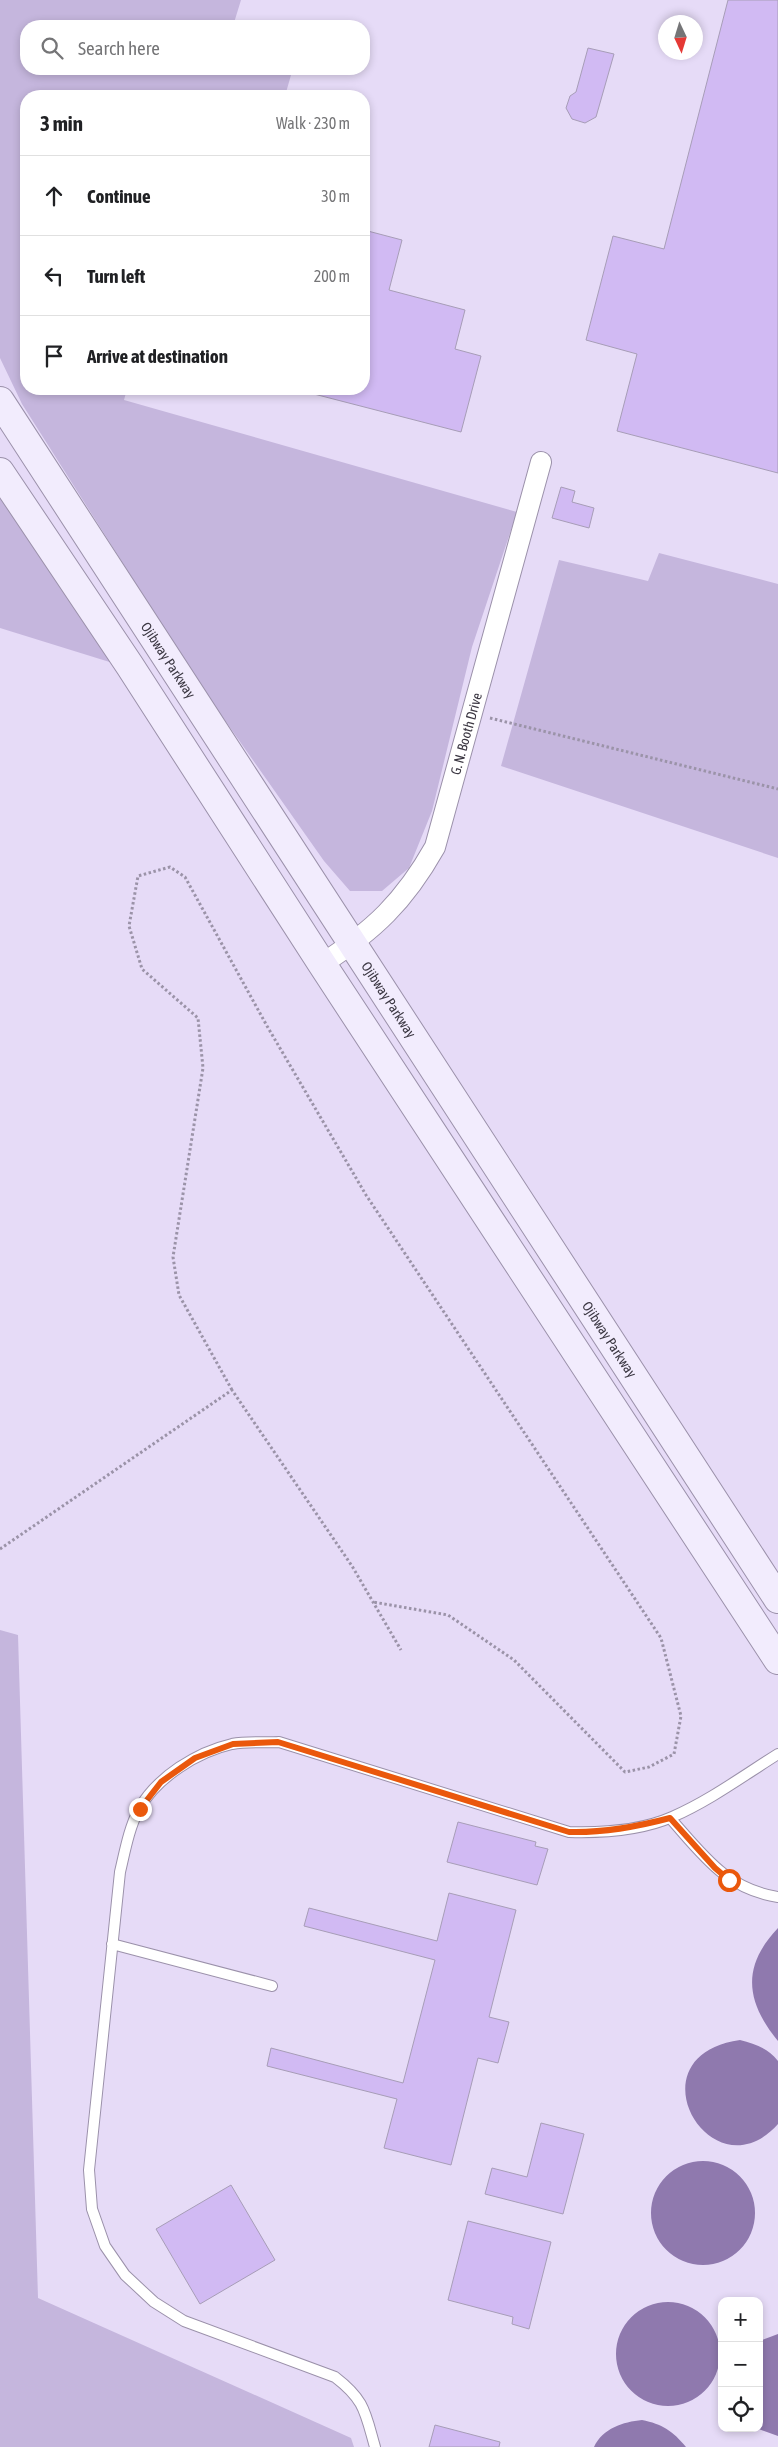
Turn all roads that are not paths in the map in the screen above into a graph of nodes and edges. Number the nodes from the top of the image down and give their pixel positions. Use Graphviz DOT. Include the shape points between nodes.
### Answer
graph roads {
  1 [pos="0,401"];
  2 [pos="541,462"];
  3 [pos="0,472"];
  4 [pos="352,944"];
  5 [pos="322,964"];
  6 [pos="778,1599"];
  7 [pos="778,1660"];
  8 [pos="778,1754"];
  9 [pos="670,1818"];
  10 [pos="778,1898"];
  11 [pos="112,1944"];
  12 [pos="272,1986"];
  13 [pos="375,2447"];
  1 -- 4 [label="main road, Ojibway Parkway"];
  2 -- 4 [label="street, G. N. Booth Drive" via="435,847 387,916"];
  3 -- 5 [label="main road" via="130,666"];
  4 -- 5 [label="street, G. N. Booth Drive"];
  4 -- 6 [label="main road, Ojibway Parkway"];
  5 -- 7 [label="main road"];
  8 -- 9 [label="lane" via="704,1801"];
  9 -- 10 [label="lane" via="729,1880"];
  9 -- 11 [label="lane" via="599,1833 569,1832 278,1742 233,1744 188,1763 161,1782 140,1809 120,1872"];
  11 -- 12 [label="lane"];
  11 -- 13 [label="lane" via="89,2170 92,2209 106,2246 125,2275 154,2302 184,2321 335,2377 353,2391 363,2408"];
}
